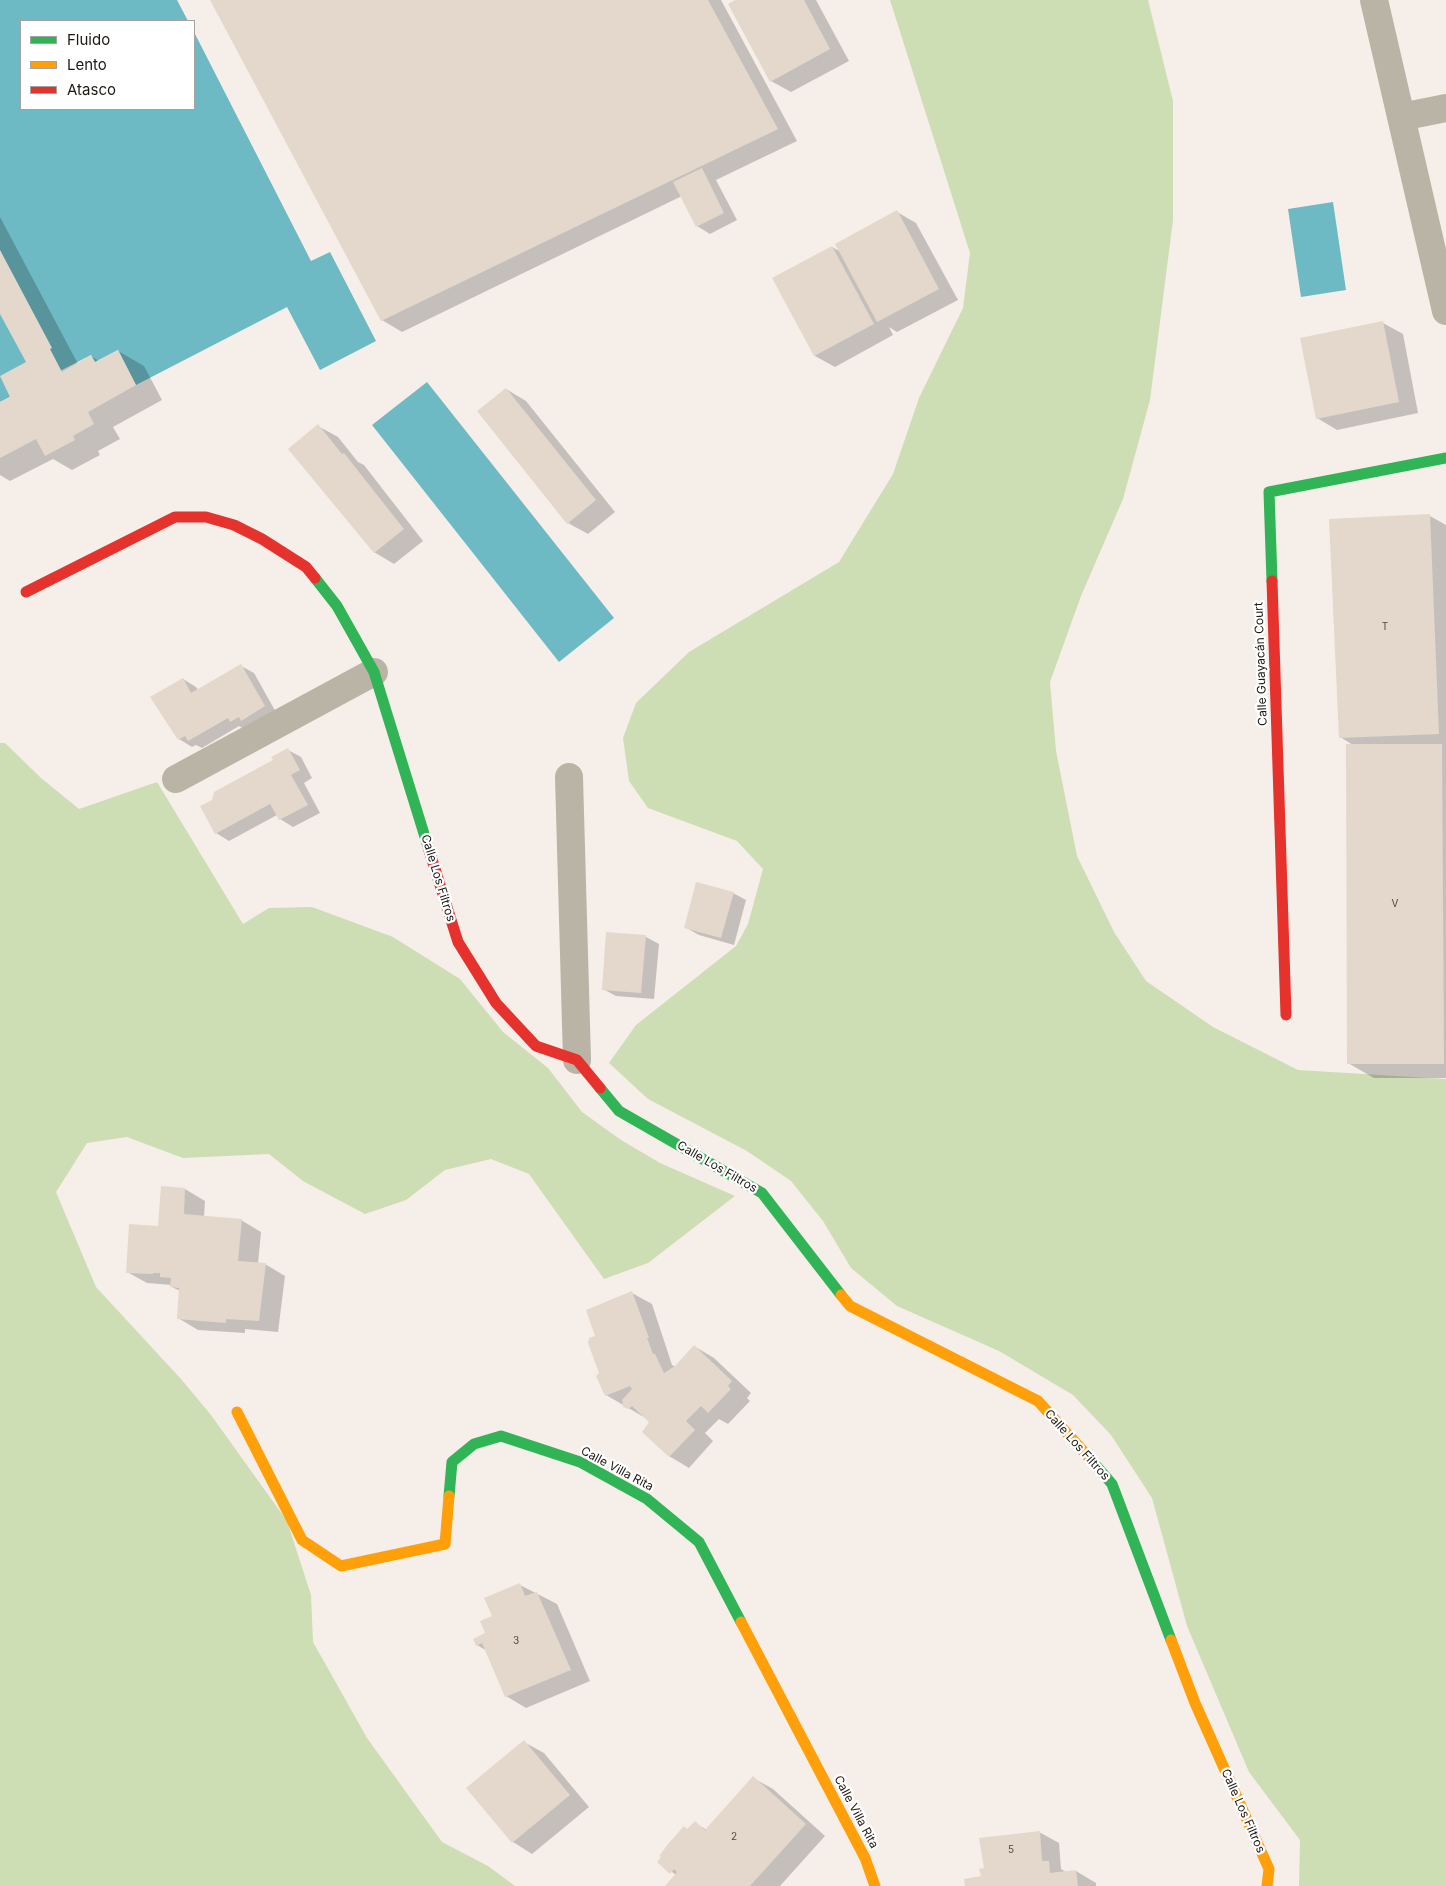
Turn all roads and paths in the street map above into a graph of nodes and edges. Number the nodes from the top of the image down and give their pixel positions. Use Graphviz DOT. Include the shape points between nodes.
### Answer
graph roads {
  1 [pos="1374,0"];
  2 [pos="1446,108"];
  3 [pos="1402,118"];
  4 [pos="1446,311"];
  5 [pos="1446,458"];
  6 [pos="26,592"];
  7 [pos="374,672"];
  8 [pos="569,777"];
  9 [pos="176,778"];
  10 [pos="1286,1015"];
  11 [pos="577,1060"];
  12 [pos="237,1412"];
  13 [pos="875,1886"];
  14 [pos="1267,1886"];
  1 -- 3 [label="street"];
  2 -- 3 [label="street"];
  3 -- 4 [label="street"];
  5 -- 10 [label="street, Calle Guayacán Court" via="1269,492"];
  6 -- 7 [label="street, Calle Los Filtros" via="175,517 206,517 234,525 262,539 306,567 337,606"];
  7 -- 9 [label="street"];
  7 -- 11 [label="street, Calle Los Filtros" via="458,942 496,1003 536,1046"];
  8 -- 11 [label="street"];
  11 -- 14 [label="street, Calle Los Filtros" via="619,1111 762,1193 850,1306 1038,1401 1112,1484 1195,1702 1269,1869"];
  12 -- 13 [label="street, Calle Villa Rita" via="302,1540 341,1566 446,1544 452,1462 474,1444 501,1436 580,1462 647,1499 699,1542 864,1858"];
}
